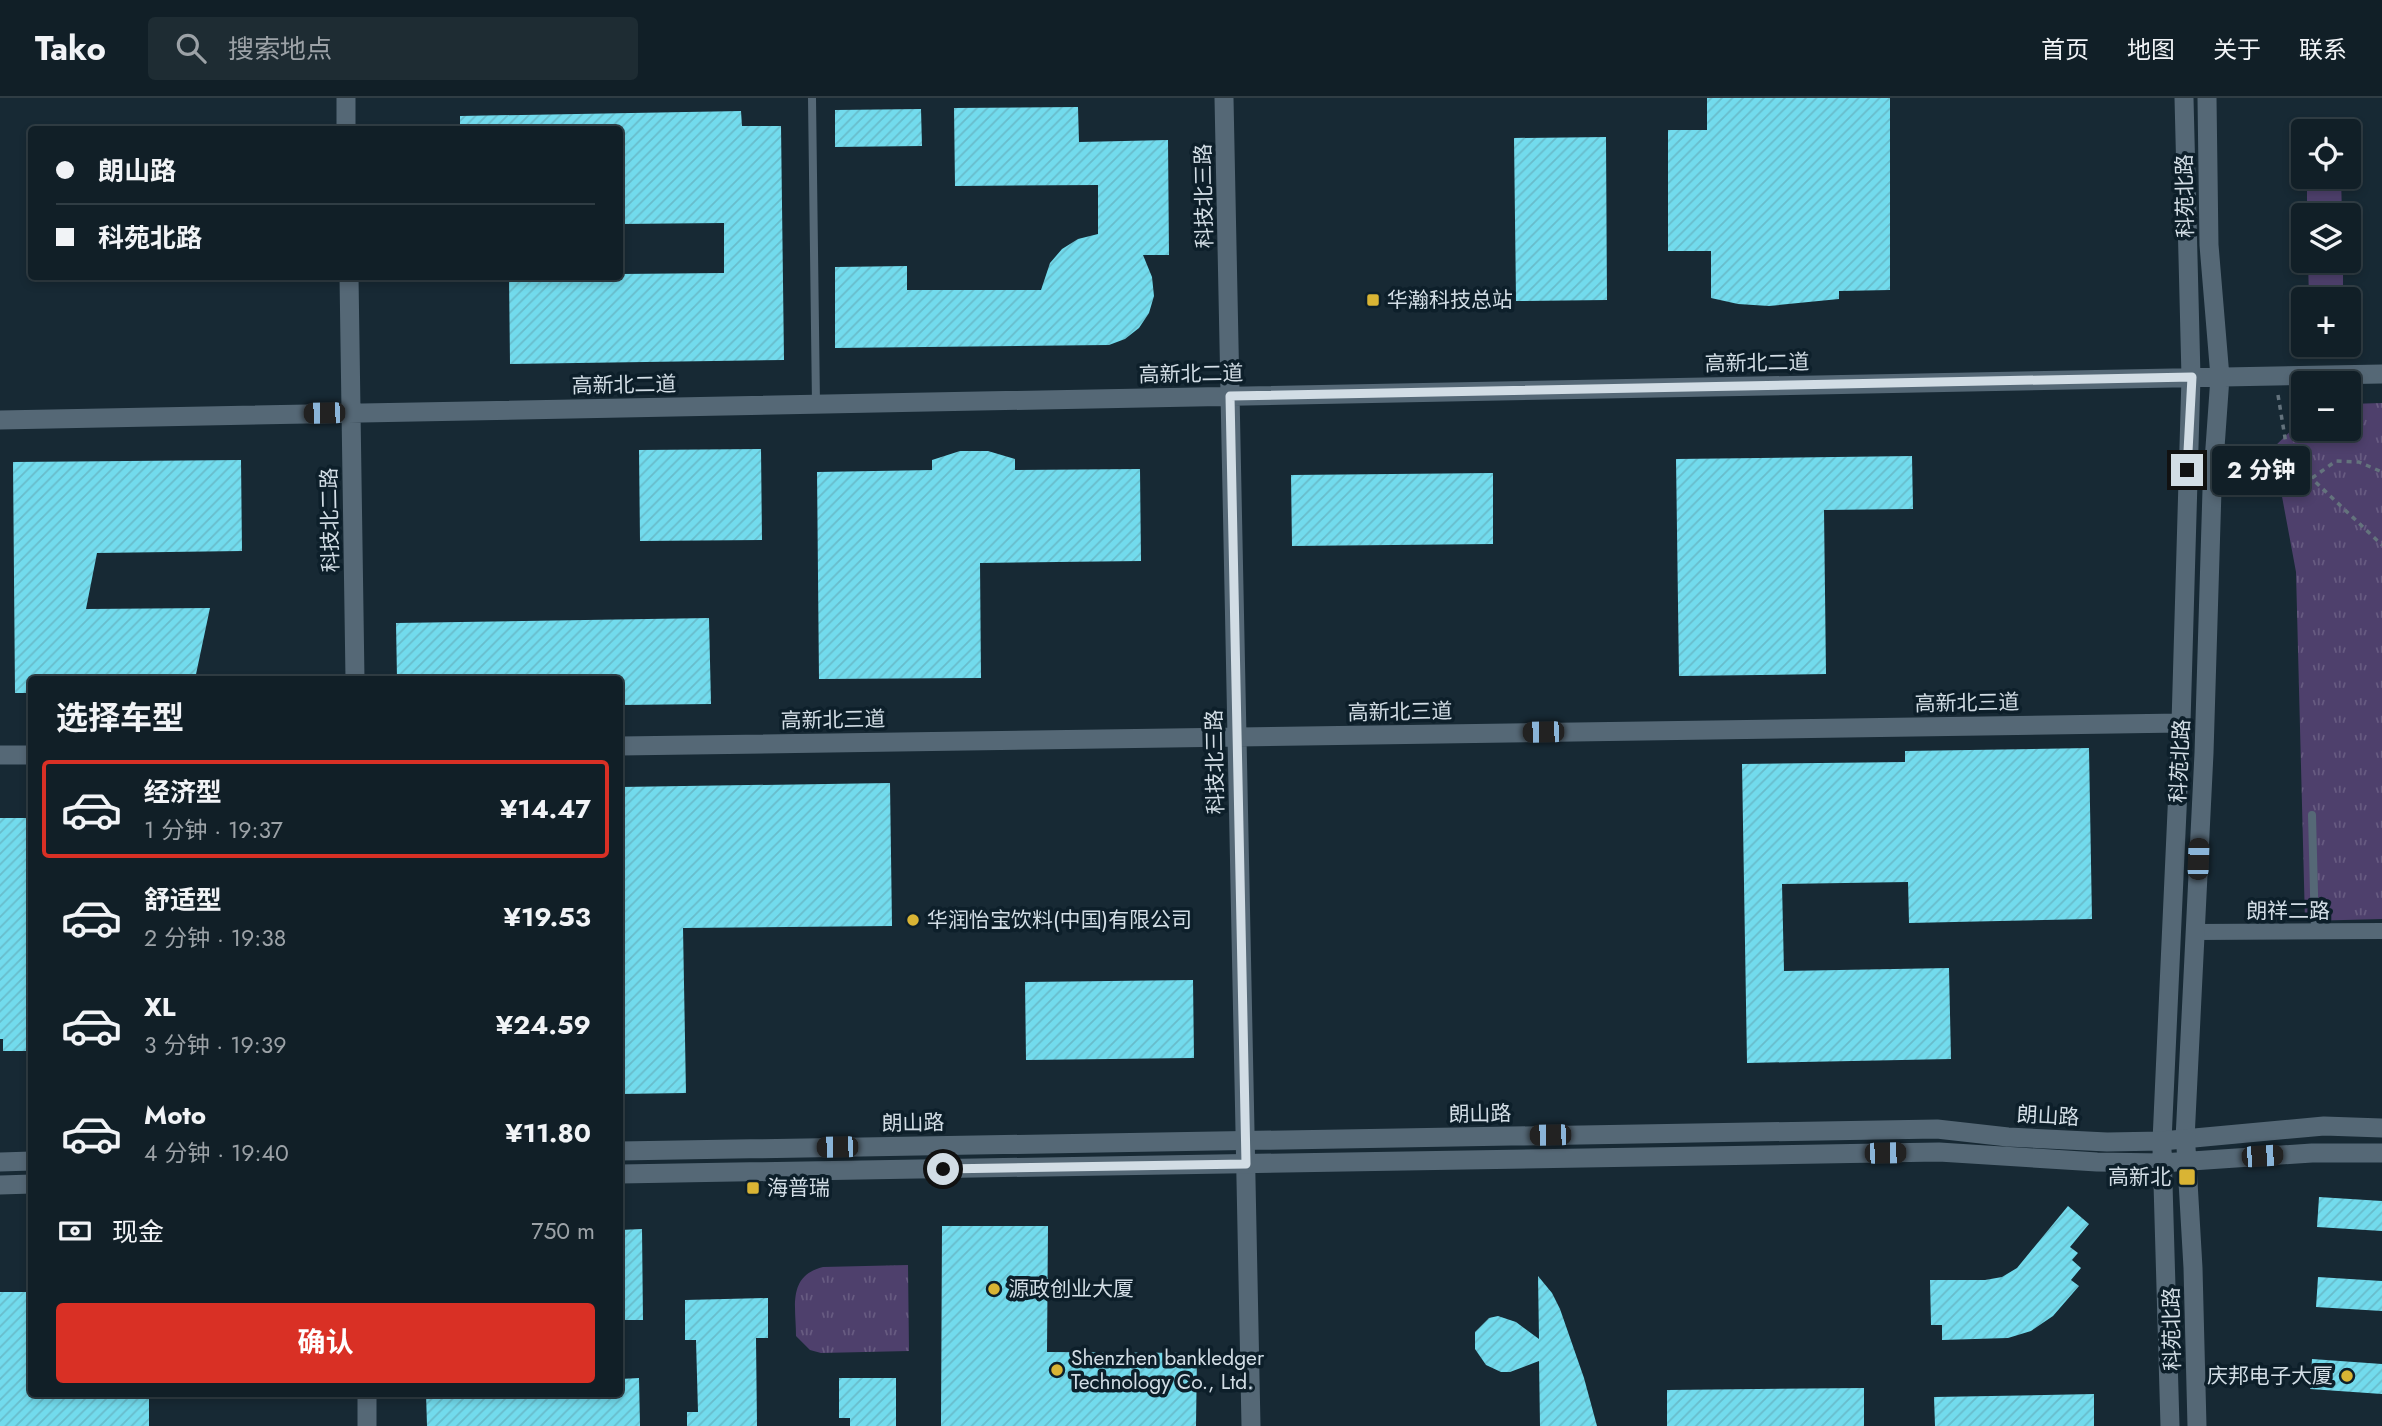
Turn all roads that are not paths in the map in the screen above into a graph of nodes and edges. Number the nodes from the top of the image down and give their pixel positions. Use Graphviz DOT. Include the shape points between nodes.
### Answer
graph roads {
  1 [pos="345,98"];
  2 [pos="812,98"];
  3 [pos="1224,98"];
  4 [pos="2184,98"];
  5 [pos="2207,98"];
  6 [pos="346,126"];
  7 [pos="349,280"];
  8 [pos="2382,373"];
  9 [pos="2192,377"];
  10 [pos="2220,377"];
  11 [pos="1230,396"];
  12 [pos="816,404"];
  13 [pos="351,413"];
  14 [pos="0,420"];
  15 [pos="355,676"];
  16 [pos="2181,723"];
  17 [pos="1237,737"];
  18 [pos="623,746"];
  19 [pos="0,755"];
  20 [pos="28,755"];
  21 [pos="2312,815"];
  22 [pos="2382,931"];
  23 [pos="2195,932"];
  24 [pos="2315,932"];
  25 [pos="2382,1128"];
  26 [pos="2185,1139"];
  27 [pos="1245,1140"];
  28 [pos="2162,1141"];
  29 [pos="623,1151"];
  30 [pos="2382,1153"];
  31 [pos="28,1161"];
  32 [pos="2187,1161"];
  33 [pos="0,1162"];
  34 [pos="2162,1163"];
  35 [pos="1246,1164"];
  36 [pos="623,1174"];
  37 [pos="28,1184"];
  38 [pos="0,1185"];
  39 [pos="366,1397"];
  40 [pos="367,1426"];
  41 [pos="1251,1426"];
  42 [pos="2170,1426"];
  43 [pos="2197,1426"];
  1 -- 6 [label="street"];
  2 -- 12 [label="lane"];
  3 -- 11 [label="street, 科技北三路"];
  4 -- 9 [label="street, 科苑北路"];
  5 -- 10 [label="street, 科苑北路" via="2209,245"];
  7 -- 13 [label="street, 科技北二路"];
  8 -- 10 [label="street, 高新北二道"];
  9 -- 10 [label="street, 高新北二道"];
  9 -- 11 [label="street, 高新北二道"];
  9 -- 16 [label="street, 科苑北路"];
  10 -- 23 [label="street, 科苑北路"];
  11 -- 12 [label="street, 高新北二道"];
  11 -- 17 [label="street, 科技北三路"];
  12 -- 13 [label="street, 高新北二道"];
  13 -- 14 [label="street, 高新北二道"];
  13 -- 15 [label="street, 科技北二路"];
  16 -- 17 [label="street, 高新北三道"];
  16 -- 28 [label="street, 科苑北路"];
  17 -- 18 [label="street, 高新北三道"];
  17 -- 27 [label="street, 科技北三路"];
  19 -- 20 [label="street"];
  21 -- 24 [label="lane"];
  22 -- 24 [label="street, 朗祥二路"];
  23 -- 24 [label="street, 朗祥二路"];
  23 -- 26 [label="street, 科苑北路"];
  25 -- 26 [label="street, 朗山路" via="2324,1126"];
  26 -- 28 [label="street, 朗山路"];
  26 -- 32 [label="street, 科苑北路"];
  27 -- 28 [label="street, 朗山路" via="1937,1129 2008,1137"];
  27 -- 29 [label="street, 朗山路"];
  27 -- 35 [label="street, 科技北三路"];
  28 -- 34 [label="street, 科苑北路"];
  30 -- 32 [label="street, 朗山路"];
  31 -- 33 [label="street"];
  32 -- 34 [label="street, 朗山路"];
  32 -- 43 [label="street, 科苑北路"];
  34 -- 35 [label="street, 朗山路" via="1939,1152"];
  34 -- 42 [label="street, 科苑北路"];
  35 -- 36 [label="street, 朗山路"];
  35 -- 41 [label="street, 科技北三路"];
  37 -- 38 [label="street"];
  39 -- 40 [label="street"];
}
